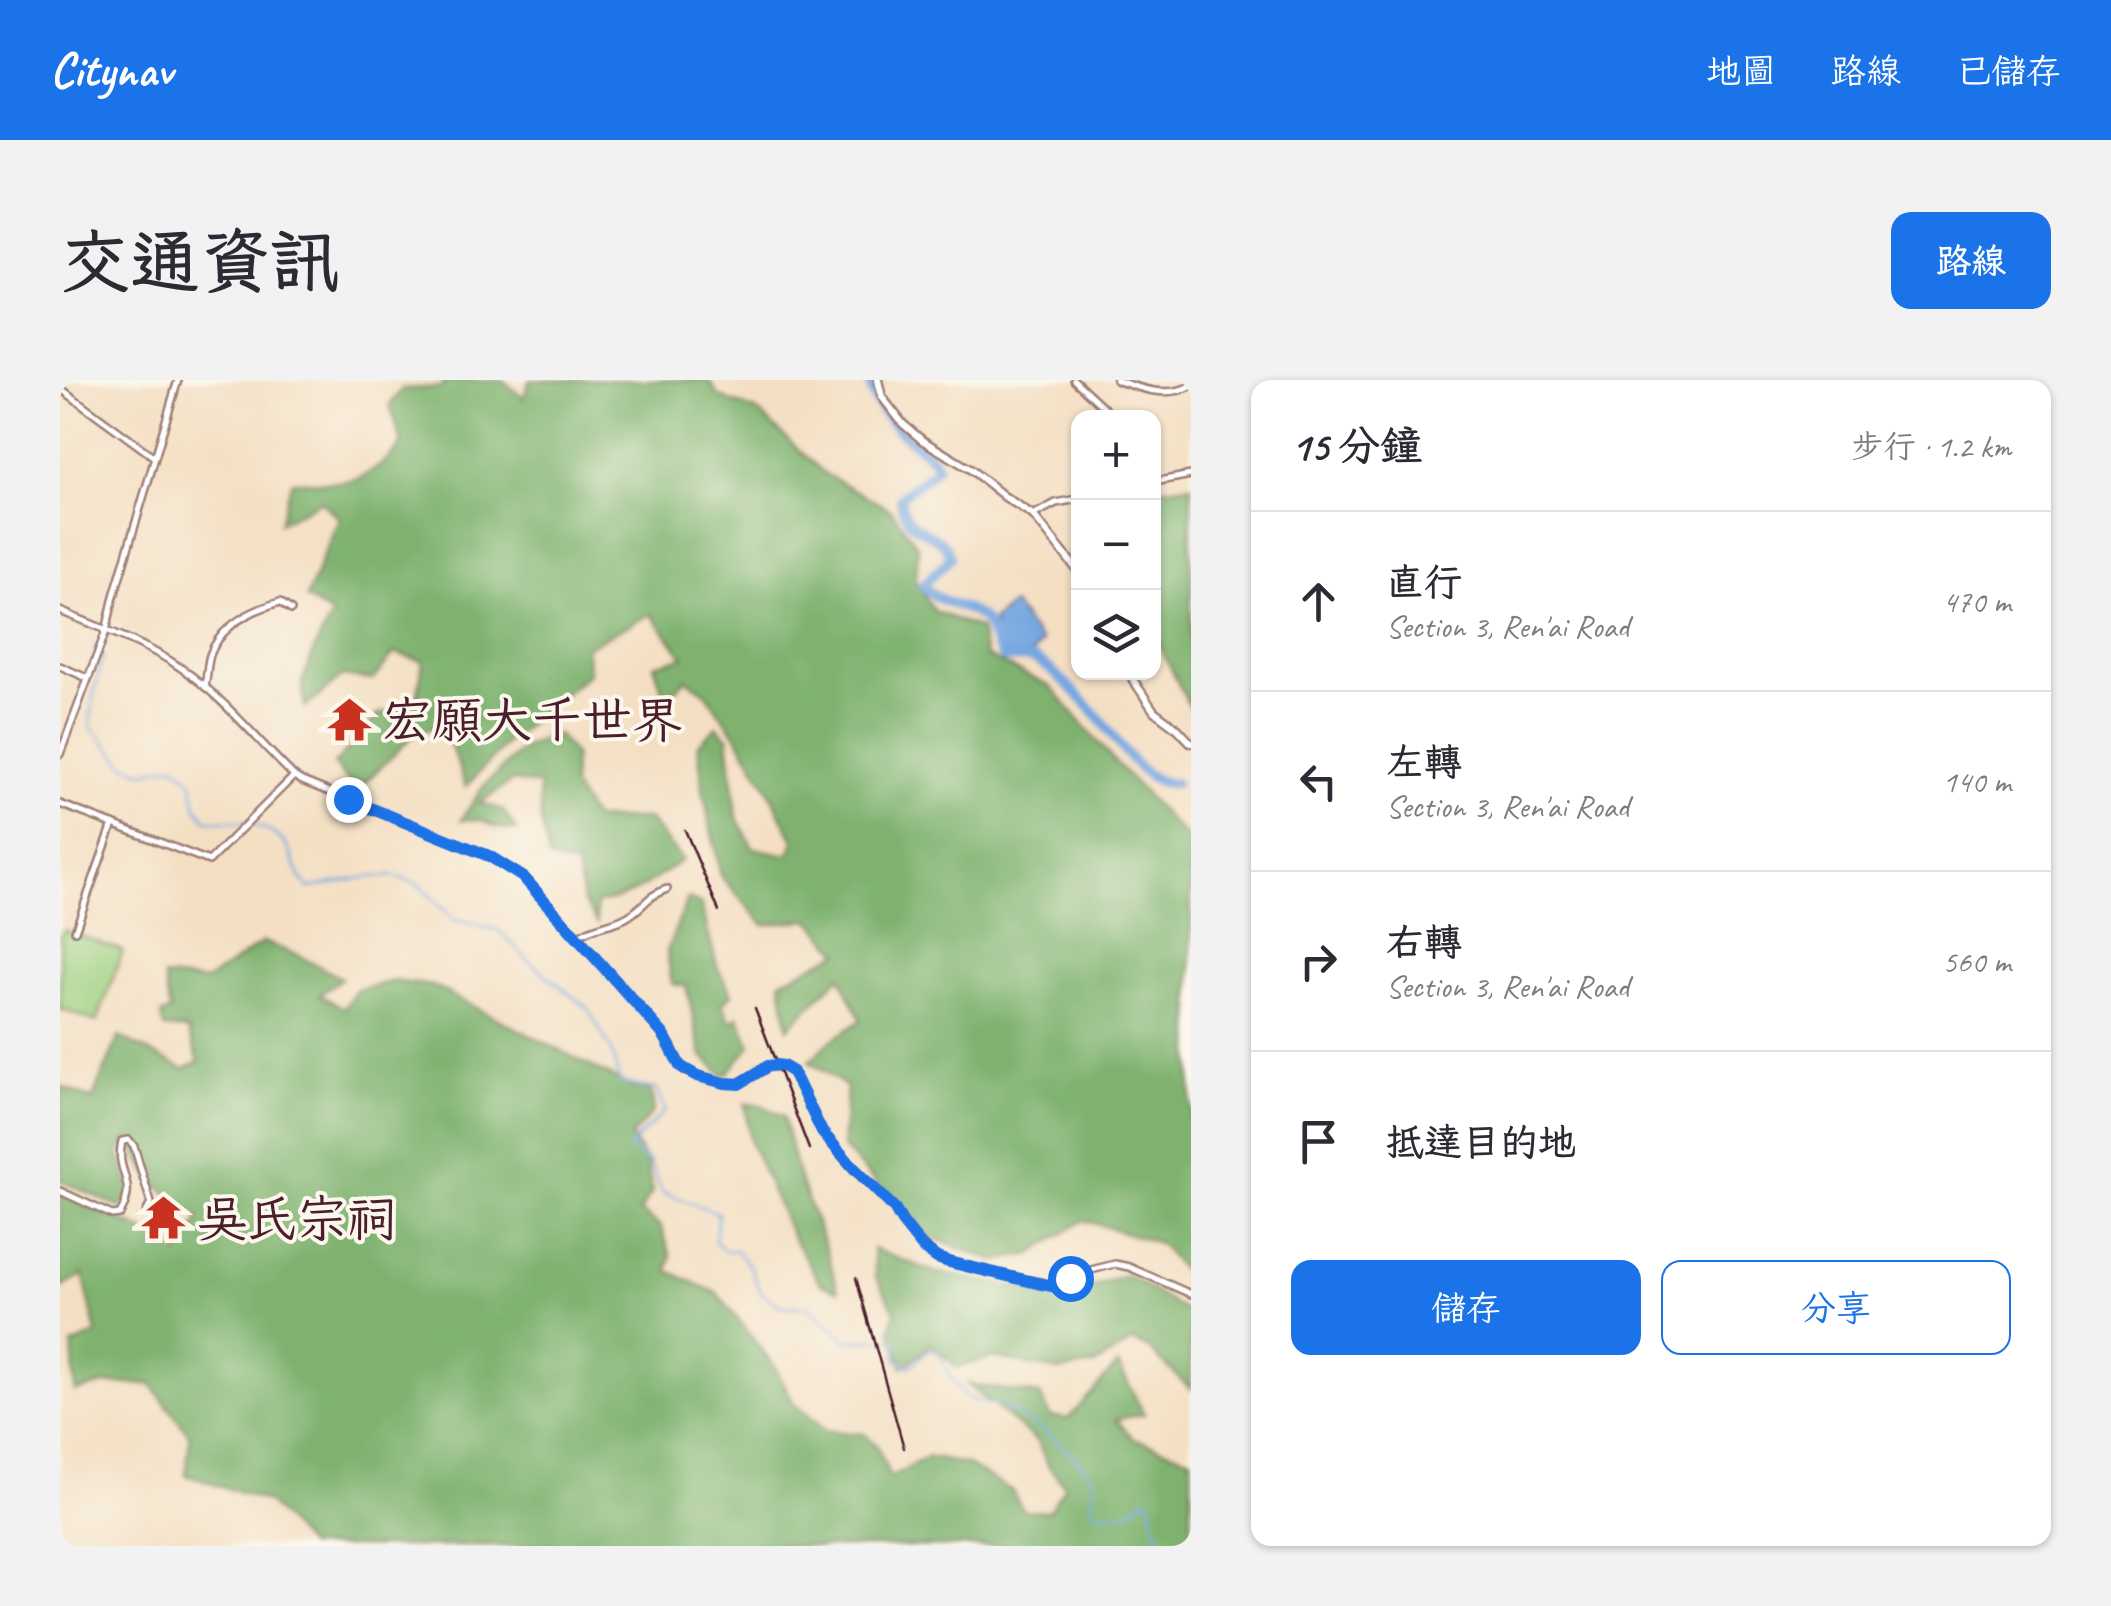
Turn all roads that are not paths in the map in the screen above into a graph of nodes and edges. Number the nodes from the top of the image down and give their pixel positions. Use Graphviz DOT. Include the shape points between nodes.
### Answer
graph roads {
  1 [pos="178,380"];
  2 [pos="878,380"];
  3 [pos="1074,380"];
  4 [pos="1116,380"];
  5 [pos="1191,386"];
  6 [pos="60,388"];
  7 [pos="1106,410"];
  8 [pos="156,458"];
  9 [pos="1191,475"];
  10 [pos="1161,481"];
  11 [pos="1072,500"];
  12 [pos="1033,514"];
  13 [pos="1071,563"];
  14 [pos="292,610"];
  15 [pos="60,611"];
  16 [pos="106,631"];
  17 [pos="60,666"];
  18 [pos="87,678"];
  19 [pos="1133,680"];
  20 [pos="205,688"];
  21 [pos="1191,743"];
  22 [pos="60,754"];
  23 [pos="294,776"];
  24 [pos="60,804"];
  25 [pos="113,824"];
  26 [pos="666,888"];
  27 [pos="75,931"];
  28 [pos="578,937"];
  29 [pos="60,1191"];
  30 [pos="146,1213"];
  31 [pos="1191,1294"];
  1 -- 8 [label="street"];
  2 -- 12 [label="street" via="889,407 922,440"];
  3 -- 7 [label="street"];
  4 -- 5 [label="street" via="1161,392"];
  6 -- 8 [label="street"];
  8 -- 16 [label="street"];
  9 -- 10 [label="street"];
  11 -- 12 [label="street"];
  12 -- 13 [label="street"];
  14 -- 20 [label="street" via="280,602 238,620 218,639"];
  15 -- 16 [label="street"];
  16 -- 18 [label="street"];
  16 -- 20 [label="street" via="173,663"];
  17 -- 18 [label="street"];
  18 -- 22 [label="street"];
  19 -- 21 [label="street" via="1154,711"];
  20 -- 23 [label="street"];
  23 -- 25 [label="street" via="210,861"];
  23 -- 28 [label="street" via="489,856 524,878"];
  24 -- 25 [label="street"];
  25 -- 27 [label="street"];
  26 -- 28 [label="street" via="633,913"];
  28 -- 31 [label="street" via="664,1035 687,1072 739,1084 768,1066 793,1072 822,1132 937,1258 1052,1286 1115,1264"];
  29 -- 30 [label="street" via="120,1214 129,1189 120,1148 129,1140 151,1203"];
}
